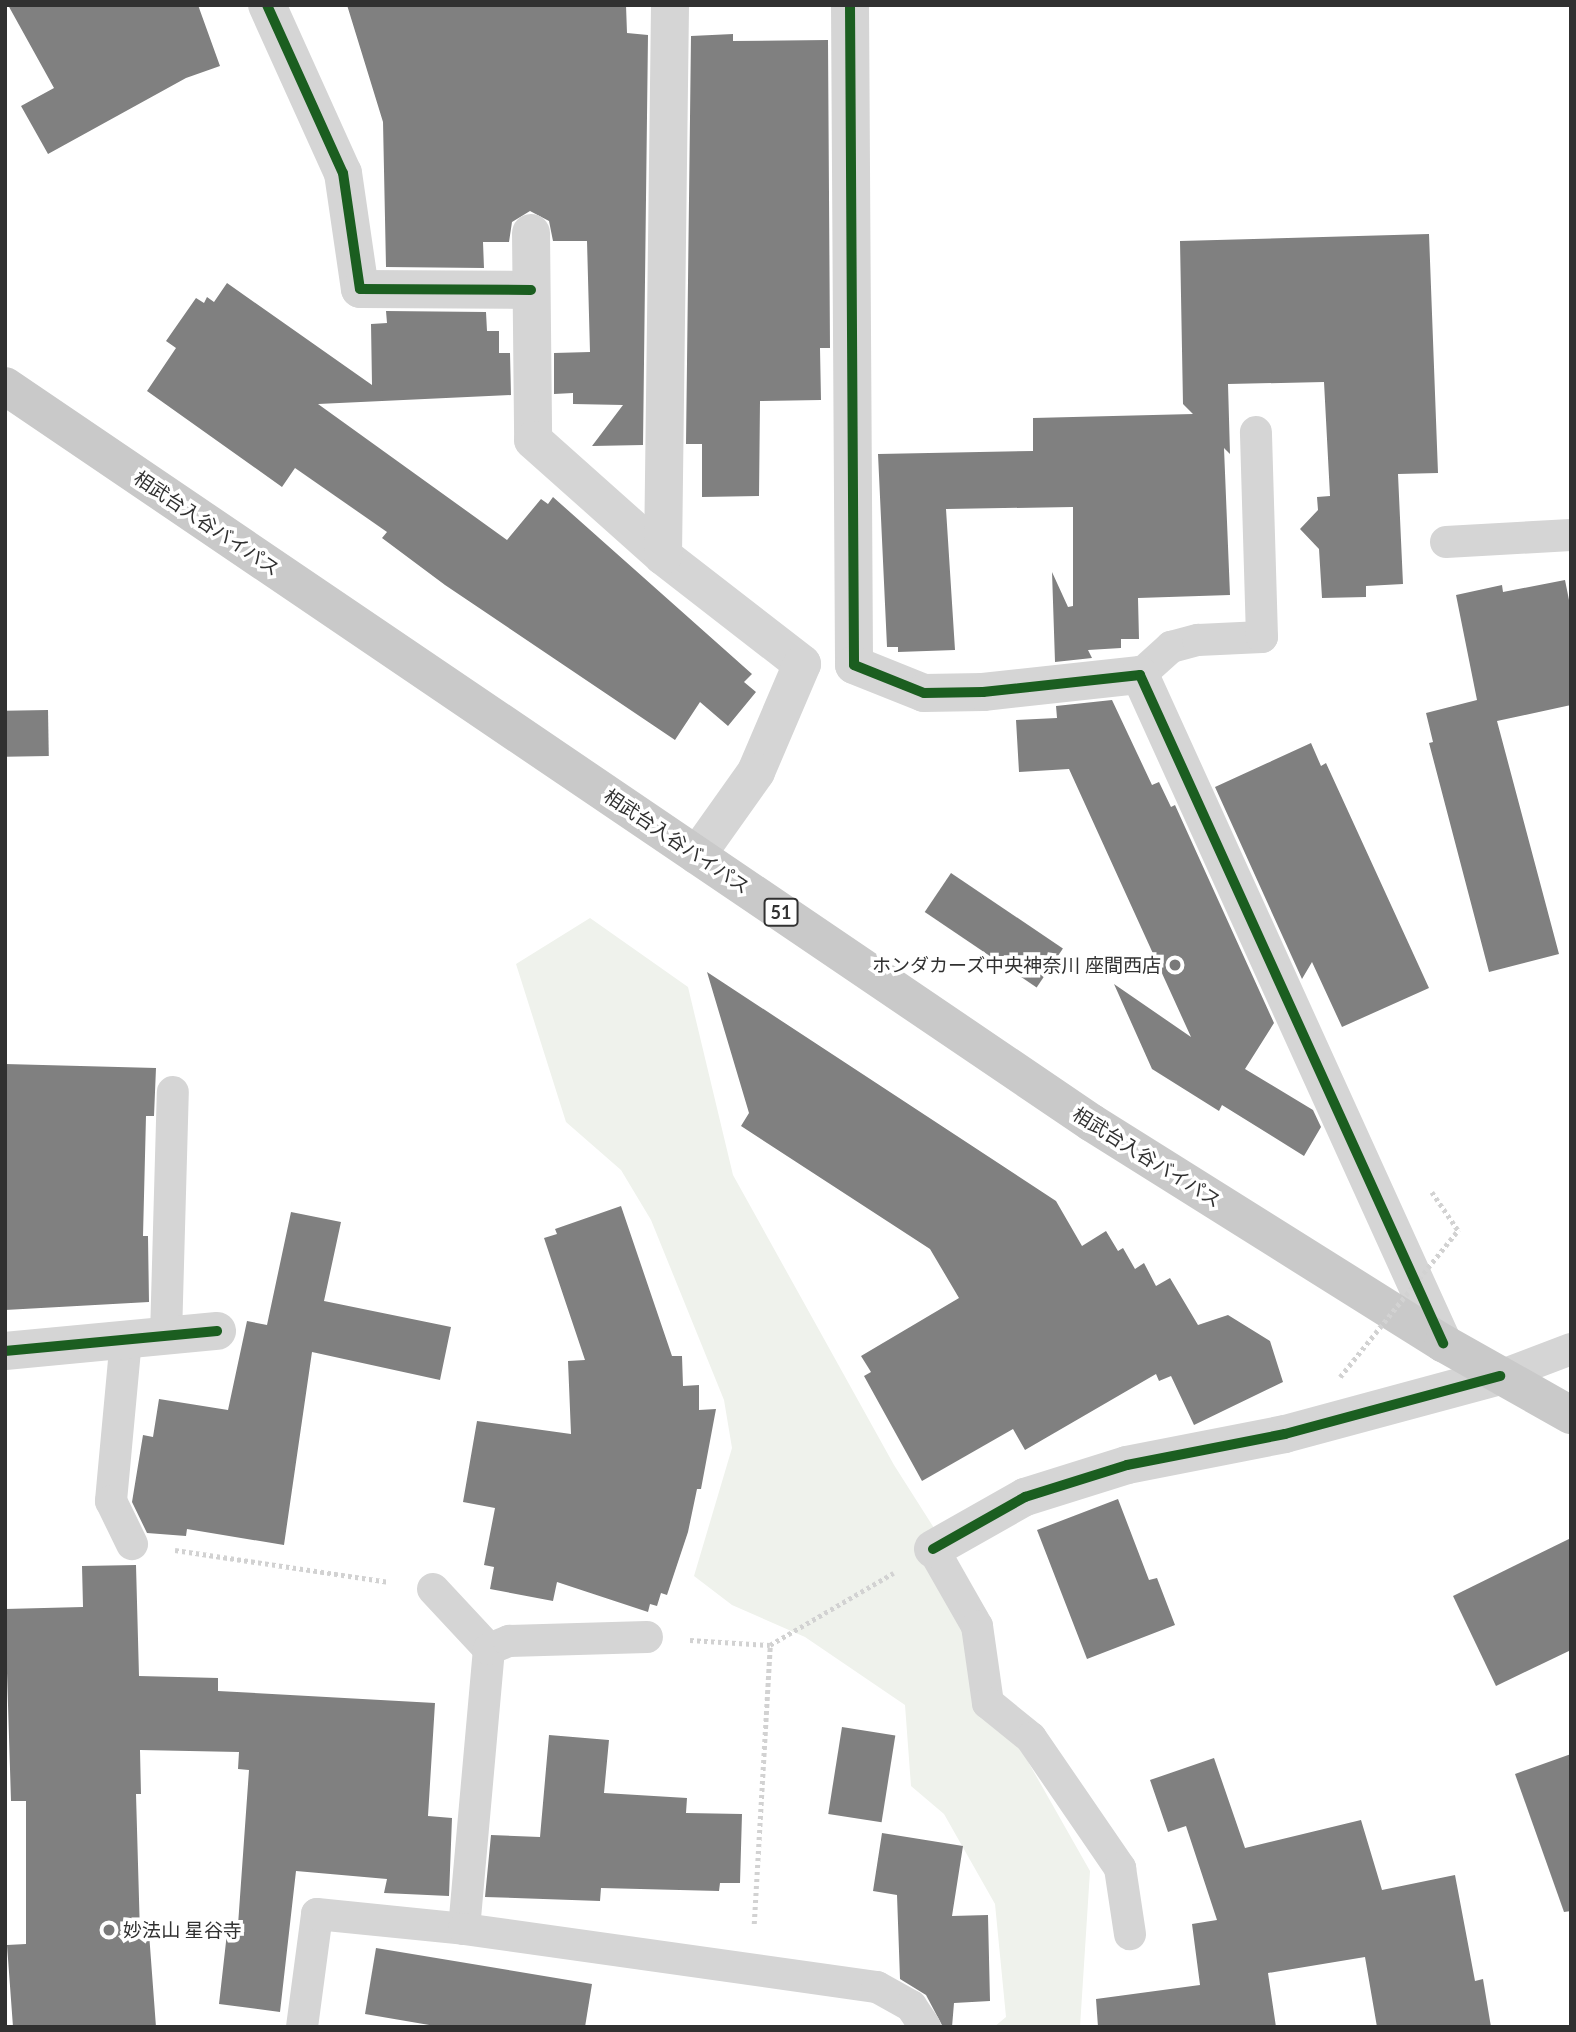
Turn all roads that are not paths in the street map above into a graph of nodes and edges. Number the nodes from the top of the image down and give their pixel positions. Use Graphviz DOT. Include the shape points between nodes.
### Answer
graph roads {
  1 [pos="267,5"];
  2 [pos="670,5"];
  3 [pos="850,5"];
  4 [pos="531,233"];
  5 [pos="531,290"];
  6 [pos="5,386"];
  7 [pos="1256,432"];
  8 [pos="1571,535"];
  9 [pos="1446,542"];
  10 [pos="663,556"];
  11 [pos="1140,675"];
  12 [pos="697,855"];
  13 [pos="173,1092"];
  14 [pos="217,1331"];
  15 [pos="166,1336"];
  16 [pos="126,1339"];
  17 [pos="1443,1343"];
  18 [pos="1571,1349"];
  19 [pos="5,1351"];
  20 [pos="1500,1376"];
  21 [pos="1571,1415"];
  22 [pos="132,1544"];
  23 [pos="933,1549"];
  24 [pos="433,1589"];
  25 [pos="648,1637"];
  26 [pos="489,1648"];
  27 [pos="464,1929"];
  28 [pos="1130,1934"];
  29 [pos="302,2027"];
  30 [pos="925,2027"];
  1 -- 5 [label="street" via="343,173 359,289"];
  2 -- 10 [label="street"];
  3 -- 11 [label="street" via="854,665 924,693 983,692"];
  4 -- 5 [label="street"];
  5 -- 10 [label="street" via="533,440"];
  6 -- 12 [label="main road, 相武台入谷バイパス / 51"];
  7 -- 11 [label="lane" via="1262,637 1198,640 1171,647"];
  8 -- 9 [label="lane"];
  10 -- 12 [label="street" via="802,664 756,772"];
  11 -- 17 [label="street"];
  12 -- 17 [label="main road, 相武台入谷バイパス / 51" via="1093,1123"];
  13 -- 15 [label="lane"];
  14 -- 15 [label="street"];
  15 -- 16 [label="street"];
  16 -- 19 [label="street"];
  16 -- 22 [label="lane" via="111,1501"];
  17 -- 20 [label="main road, 相武台入谷バイパス / 51"];
  18 -- 20 [label="lane"];
  20 -- 21 [label="main road, 相武台入谷バイパス / 51"];
  20 -- 23 [label="street" via="1285,1434 1127,1465 1025,1497"];
  23 -- 28 [label="lane" via="977,1626 988,1703 1031,1738 1120,1868"];
  24 -- 26 [label="lane"];
  25 -- 26 [label="lane" via="509,1641"];
  26 -- 27 [label="lane"];
  27 -- 29 [label="lane" via="317,1914"];
  27 -- 30 [label="lane" via="877,1987 911,2006"];
}
